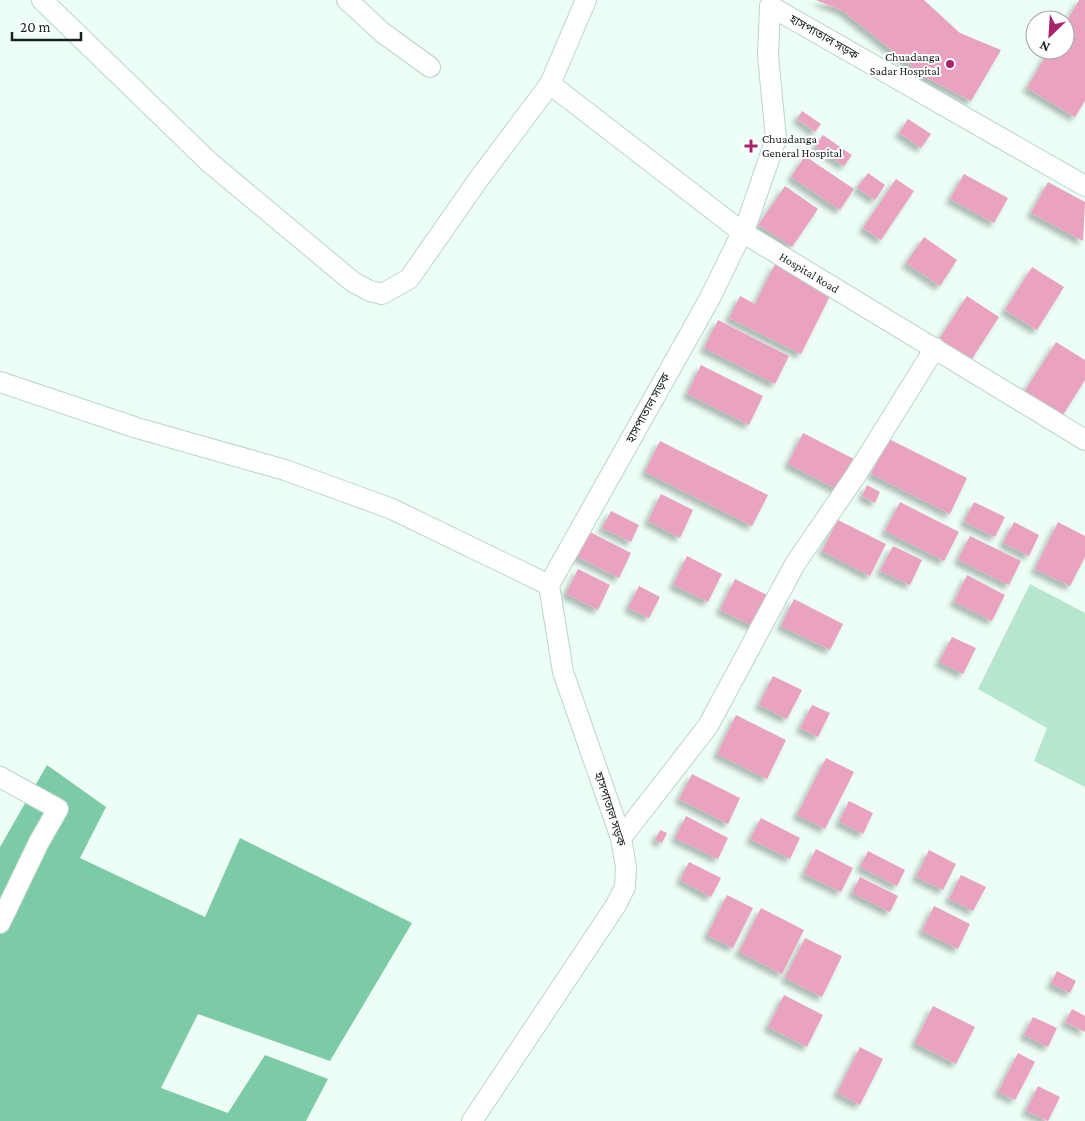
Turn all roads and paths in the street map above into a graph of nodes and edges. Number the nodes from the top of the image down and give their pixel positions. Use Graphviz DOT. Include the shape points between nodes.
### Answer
graph roads {
  1 [pos="42,0"];
  2 [pos="348,0"];
  3 [pos="586,0"];
  4 [pos="767,3"];
  5 [pos="430,67"];
  6 [pos="550,84"];
  7 [pos="1085,186"];
  8 [pos="742,232"];
  9 [pos="935,348"];
  10 [pos="0,382"];
  11 [pos="1085,440"];
  12 [pos="549,585"];
  13 [pos="0,777"];
  14 [pos="621,838"];
  15 [pos="0,923"];
  16 [pos="472,1121"];
  1 -- 6 [label="street" via="209,162 353,282 382,294 409,278"];
  2 -- 5 [label="street" via="383,33"];
  3 -- 6 [label="street"];
  4 -- 7 [label="street, হাসপাতাল সড়ক"];
  4 -- 8 [label="street, হাসপাতাল সড়ক" via="776,139"];
  6 -- 8 [label="street, Hospital Road"];
  8 -- 9 [label="street, Hospital Road"];
  8 -- 12 [label="street, হাসপাতাল সড়ক" via="710,298"];
  9 -- 11 [label="street, Hospital Road"];
  9 -- 14 [label="street" via="856,475 795,564 708,726"];
  10 -- 12 [label="street" via="137,428 285,470 392,509"];
  12 -- 14 [label="street, হাসপাতাল সড়ক" via="563,672"];
  13 -- 15 [label="street" via="58,809"];
  14 -- 16 [label="street, হাসপাতাল সড়ক" via="626,867 625,887 616,905"];
}
